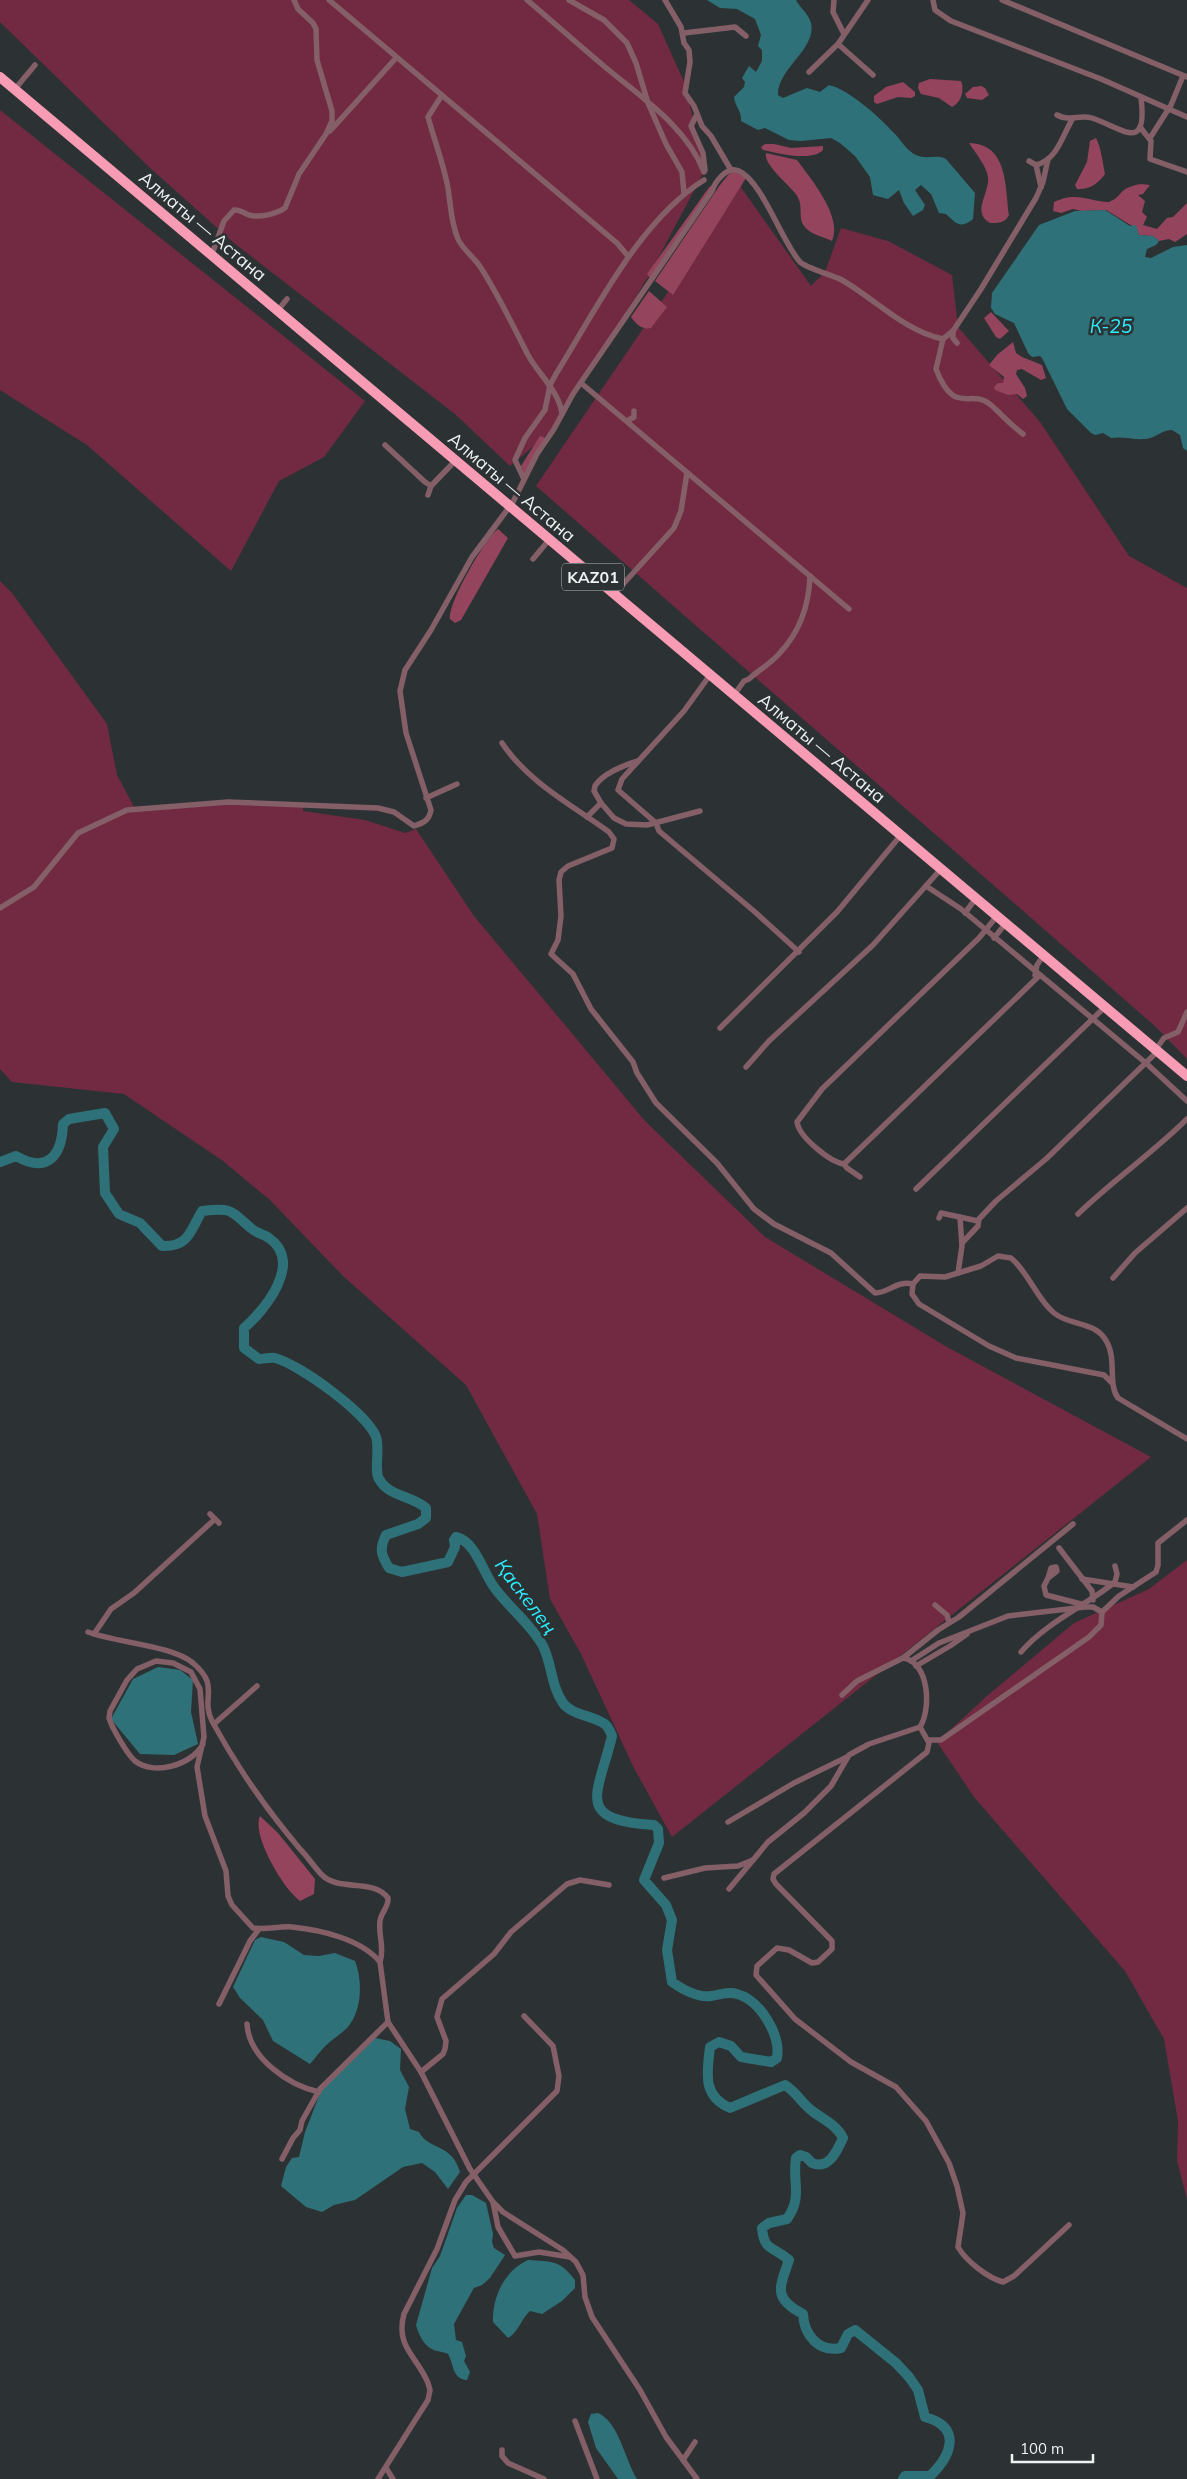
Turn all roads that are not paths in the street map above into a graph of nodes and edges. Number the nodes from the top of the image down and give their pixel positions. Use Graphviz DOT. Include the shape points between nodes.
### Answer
graph roads {
  1 [pos="294,0"];
  2 [pos="329,0"];
  3 [pos="526,0"];
  4 [pos="569,0"];
  5 [pos="665,0"];
  6 [pos="834,0"];
  7 [pos="868,0"];
  8 [pos="933,0"];
  9 [pos="1002,0"];
  10 [pos="684,32"];
  11 [pos="844,34"];
  12 [pos="746,36"];
  13 [pos="838,44"];
  14 [pos="396,58"];
  15 [pos="35,65"];
  16 [pos="809,72"];
  17 [pos="873,75"];
  18 [pos="1185,76"];
  19 [pos="1,79"];
  20 [pos="15,89"];
  21 [pos="442,95"];
  22 [pos="1141,98"];
  23 [pos="648,102"];
  24 [pos="1169,110"];
  25 [pos="1057,114"];
  26 [pos="696,116"];
  27 [pos="1187,117"];
  28 [pos="1073,118"];
  29 [pos="1140,128"];
  30 [pos="326,134"];
  31 [pos="1150,138"];
  32 [pos="1048,159"];
  33 [pos="1029,161"];
  34 [pos="1036,165"];
  35 [pos="731,170"];
  36 [pos="704,172"];
  37 [pos="1187,172"];
  38 [pos="704,180"];
  39 [pos="713,184"];
  40 [pos="1041,187"];
  41 [pos="684,193"];
  42 [pos="212,254"];
  43 [pos="628,256"];
  44 [pos="287,299"];
  45 [pos="278,310"];
  46 [pos="953,331"];
  47 [pos="943,339"];
  48 [pos="957,343"];
  49 [pos="581,383"];
  50 [pos="550,385"];
  51 [pos="634,411"];
  52 [pos="562,414"];
  53 [pos="627,421"];
  54 [pos="1023,434"];
  55 [pos="385,444"];
  56 [pos="455,461"];
  57 [pos="687,473"];
  58 [pos="524,479"];
  59 [pos="432,486"];
  60 [pos="428,495"];
  61 [pos="510,507"];
  62 [pos="549,540"];
  63 [pos="533,559"];
  64 [pos="810,576"];
  65 [pos="614,594"];
  66 [pos="849,608"];
  67 [pos="710,675"];
  68 [pos="734,695"];
  69 [pos="502,743"];
  70 [pos="638,761"];
  71 [pos="456,784"];
  72 [pos="426,798"];
  73 [pos="601,803"];
  74 [pos="700,811"];
  75 [pos="587,817"];
  76 [pos="656,823"];
  77 [pos="901,835"];
  78 [pos="941,869"];
  79 [pos="926,886"];
  80 [pos="976,898"];
  81 [pos="0,908"];
  82 [pos="965,913"];
  83 [pos="997,916"];
  84 [pos="1006,923"];
  85 [pos="985,931"];
  86 [pos="994,938"];
  87 [pos="799,952"];
  88 [pos="1044,955"];
  89 [pos="1037,974"];
  90 [pos="1106,1006"];
  91 [pos="1187,1012"];
  92 [pos="1092,1020"];
  93 [pos="720,1028"];
  94 [pos="1157,1050"];
  95 [pos="1147,1064"];
  96 [pos="746,1067"];
  97 [pos="1187,1076"];
  98 [pos="1187,1101"];
  99 [pos="1187,1119"];
  100 [pos="844,1164"];
  101 [pos="860,1177"];
  102 [pos="916,1189"];
  103 [pos="1187,1208"];
  104 [pos="1078,1214"];
  105 [pos="960,1216"];
  106 [pos="939,1218"];
  107 [pos="978,1221"];
  108 [pos="962,1243"];
  109 [pos="958,1273"];
  110 [pos="1113,1278"];
  111 [pos="913,1284"];
  112 [pos="1113,1384"];
  113 [pos="1187,1439"];
  114 [pos="215,1519"];
  115 [pos="1187,1520"];
  116 [pos="1073,1524"];
  117 [pos="1058,1548"];
  118 [pos="1115,1566"];
  119 [pos="1048,1578"];
  120 [pos="1082,1579"];
  121 [pos="1115,1582"];
  122 [pos="1133,1587"];
  123 [pos="1093,1598"];
  124 [pos="1081,1604"];
  125 [pos="935,1605"];
  126 [pos="1093,1607"];
  127 [pos="1075,1608"];
  128 [pos="1102,1612"];
  129 [pos="949,1622"];
  130 [pos="970,1631"];
  131 [pos="1021,1652"];
  132 [pos="904,1658"];
  133 [pos="925,1662"];
  134 [pos="914,1664"];
  135 [pos="922,1674"];
  136 [pos="258,1686"];
  137 [pos="842,1695"];
  138 [pos="214,1724"];
  139 [pos="920,1727"];
  140 [pos="928,1740"];
  141 [pos="202,1744"];
  142 [pos="847,1757"];
  143 [pos="181,1763"];
  144 [pos="197,1767"];
  145 [pos="728,1822"];
  146 [pos="754,1859"];
  147 [pos="664,1878"];
  148 [pos="609,1885"];
  149 [pos="729,1889"];
  150 [pos="259,1929"];
  151 [pos="380,1962"];
  152 [pos="219,2004"];
  153 [pos="524,2016"];
  154 [pos="388,2022"];
  155 [pos="247,2024"];
  156 [pos="421,2072"];
  157 [pos="318,2092"];
  158 [pos="282,2160"];
  159 [pos="474,2174"];
  160 [pos="493,2202"];
  161 [pos="1070,2225"];
  162 [pos="571,2257"];
  163 [pos="574,2422"];
  164 [pos="695,2442"];
  165 [pos="502,2450"];
  166 [pos="683,2460"];
  167 [pos="386,2468"];
  168 [pos="378,2479"];
  169 [pos="393,2479"];
  170 [pos="544,2479"];
  171 [pos="596,2479"];
  172 [pos="697,2479"];
  1 -- 30 [label="street" via="316,29 317,60 332,111 332,121"];
  2 -- 14 [label="street"];
  3 -- 23 [label="street"];
  4 -- 23 [label="street" via="596,15 621,35 634,58"];
  5 -- 10 [label="street"];
  6 -- 11 [label="street" via="833,12"];
  7 -- 11 [label="street"];
  8 -- 22 [label="street" via="936,10 951,21"];
  9 -- 18 [label="street"];
  10 -- 12 [label="street" via="735,27"];
  10 -- 26 [label="street" via="690,56 685,93 694,106"];
  11 -- 13 [label="street"];
  13 -- 16 [label="street"];
  13 -- 17 [label="street"];
  14 -- 21 [label="street"];
  14 -- 30 [label="street"];
  15 -- 20 [label="street"];
  18 -- 24 [label="street"];
  19 -- 20 [label="highway, Алматы — Астана / KАZ01"];
  20 -- 42 [label="highway, Алматы — Астана / KАZ01"];
  21 -- 43 [label="street" via="617,243"];
  21 -- 50 [label="street" via="428,117 439,151 458,239 482,269 529,357"];
  22 -- 24 [label="street"];
  22 -- 29 [label="street"];
  23 -- 36 [label="street" via="683,137"];
  23 -- 41 [label="street" via="682,172"];
  24 -- 27 [label="street"];
  24 -- 31 [label="street"];
  25 -- 28 [label="street" via="1062,118"];
  26 -- 35 [label="street"];
  26 -- 36 [label="street" via="691,126 706,161"];
  28 -- 29 [label="street" via="1089,117 1126,133"];
  28 -- 32 [label="street"];
  29 -- 31 [label="street"];
  30 -- 42 [label="street" via="302,170 284,208 271,214 252,216 234,210 224,221"];
  31 -- 37 [label="street" via="1150,159"];
  32 -- 34 [label="street"];
  32 -- 40 [label="street"];
  33 -- 34 [label="street"];
  34 -- 40 [label="street"];
  35 -- 39 [label="street"];
  35 -- 47 [label="street" via="740,171 755,186 800,261 848,284 919,331"];
  36 -- 38 [label="street"];
  38 -- 39 [label="street"];
  38 -- 41 [label="street"];
  39 -- 49 [label="street" via="712,191"];
  40 -- 46 [label="street" via="1014,237"];
  41 -- 43 [label="street"];
  42 -- 45 [label="highway, Алматы — Астана / KАZ01"];
  43 -- 50 [label="street"];
  44 -- 45 [label="street"];
  45 -- 56 [label="highway, Алматы — Астана / KАZ01"];
  46 -- 47 [label="street"];
  46 -- 48 [label="street"];
  47 -- 54 [label="street" via="936,370 950,394 989,404"];
  49 -- 52 [label="street"];
  49 -- 53 [label="street"];
  50 -- 52 [label="street"];
  50 -- 58 [label="street" via="545,410 525,438 515,460"];
  51 -- 53 [label="street" via="634,417"];
  52 -- 58 [label="street"];
  53 -- 57 [label="street"];
  55 -- 59 [label="street"];
  56 -- 59 [label="street"];
  56 -- 61 [label="highway, Алматы — Астана / KАZ01"];
  57 -- 64 [label="street"];
  57 -- 65 [label="street" via="681,511 674,528"];
  58 -- 61 [label="street"];
  59 -- 60 [label="street"];
  61 -- 62 [label="highway, Алматы — Астана / KАZ01"];
  61 -- 72 [label="street" via="472,557 402,676 400,702 406,733"];
  62 -- 63 [label="street"];
  62 -- 65 [label="highway, Алматы — Астана / KАZ01"];
  64 -- 66 [label="street"];
  64 -- 68 [label="street" via="796,632 779,654 744,680"];
  65 -- 67 [label="highway, Алматы — Астана / KАZ01"];
  67 -- 68 [label="highway, Алматы — Астана / KАZ01"];
  67 -- 70 [label="street" via="684,711"];
  68 -- 77 [label="highway, Алматы — Астана / KАZ01"];
  69 -- 75 [label="street" via="541,784"];
  70 -- 73 [label="street" via="624,765 597,783 594,791"];
  70 -- 76 [label="street" via="620,781 618,790"];
  71 -- 72 [label="street"];
  72 -- 81 [label="street" via="431,810 428,819 414,826 394,812 378,808 228,802 127,810 78,833 34,888"];
  73 -- 75 [label="street"];
  73 -- 76 [label="street" via="614,818 626,824"];
  74 -- 76 [label="street"];
  75 -- 111 [label="street" via="609,832 614,842 612,848 561,872 561,916 552,956 573,974 591,1009 633,1062 656,1103 717,1163 754,1209 774,1224 831,1253 875,1293 898,1284"];
  76 -- 87 [label="street" via="659,831"];
  77 -- 78 [label="highway, Алматы — Астана / KАZ01"];
  77 -- 87 [label="street" via="855,892"];
  78 -- 79 [label="street"];
  78 -- 80 [label="highway, Алматы — Астана / KАZ01"];
  79 -- 82 [label="street"];
  79 -- 96 [label="street" via="873,945 769,1041"];
  80 -- 82 [label="street"];
  80 -- 83 [label="highway, Алматы — Астана / KАZ01"];
  82 -- 85 [label="street"];
  83 -- 84 [label="highway, Алматы — Астана / KАZ01"];
  83 -- 85 [label="street"];
  84 -- 86 [label="street"];
  84 -- 88 [label="highway, Алматы — Астана / KАZ01"];
  85 -- 86 [label="street"];
  85 -- 100 [label="street" via="828,1082 799,1116 797,1122 802,1135"];
  86 -- 89 [label="street"];
  87 -- 93 [label="street"];
  88 -- 89 [label="street"];
  88 -- 90 [label="highway, Алматы — Астана / KАZ01"];
  89 -- 92 [label="street"];
  89 -- 100 [label="street" via="1033,982"];
  90 -- 92 [label="street"];
  90 -- 94 [label="highway, Алматы — Астана / KАZ01"];
  91 -- 94 [label="street" via="1178,1032 1164,1038"];
  92 -- 95 [label="street"];
  92 -- 102 [label="street"];
  94 -- 95 [label="street"];
  94 -- 97 [label="highway, Алматы — Астана / KАZ01"];
  95 -- 98 [label="street"];
  95 -- 107 [label="street" via="1046,1159 1001,1196"];
  99 -- 104 [label="street" via="1156,1148 1108,1184"];
  100 -- 101 [label="street"];
  103 -- 110 [label="street" via="1135,1253"];
  105 -- 106 [label="street" via="941,1213"];
  105 -- 107 [label="street"];
  105 -- 108 [label="street"];
  107 -- 108 [label="street" via="978,1226"];
  108 -- 109 [label="street"];
  109 -- 111 [label="street" via="945,1277 924,1275"];
  109 -- 112 [label="street" via="998,1256 1011,1258 1053,1312 1092,1327 1104,1338 1112,1355"];
  111 -- 112 [label="street" via="912,1294 919,1304 1001,1352 1027,1362 1104,1375"];
  112 -- 113 [label="street" via="1118,1398"];
  114 -- 138 [label="street" via="134,1593 111,1609 91,1633 173,1653 192,1662 207,1677 209,1711"];
  115 -- 122 [label="street" via="1158,1543 1156,1572"];
  116 -- 129 [label="street"];
  117 -- 120 [label="street"];
  118 -- 121 [label="street"];
  119 -- 124 [label="street" via="1044,1586 1046,1595"];
  120 -- 121 [label="street"];
  120 -- 123 [label="street" via="1092,1591"];
  121 -- 122 [label="street"];
  121 -- 123 [label="street"];
  122 -- 128 [label="street"];
  123 -- 124 [label="street"];
  123 -- 126 [label="street"];
  124 -- 127 [label="street"];
  125 -- 129 [label="street" via="947,1615"];
  126 -- 127 [label="street"];
  126 -- 128 [label="street"];
  127 -- 130 [label="street" via="1008,1616"];
  127 -- 131 [label="street" via="1028,1643"];
  128 -- 140 [label="street" via="1101,1625 1090,1637 941,1740"];
  129 -- 132 [label="street"];
  130 -- 133 [label="street"];
  130 -- 134 [label="street" via="939,1643"];
  132 -- 134 [label="street"];
  132 -- 137 [label="street" via="857,1681"];
  133 -- 134 [label="street"];
  133 -- 135 [label="street"];
  134 -- 135 [label="street"];
  135 -- 139 [label="street" via="926,1687"];
  136 -- 138 [label="street"];
  138 -- 151 [label="street" via="261,1802 323,1877 330,1882 378,1890 388,1898 380,1919 383,1951"];
  139 -- 140 [label="street"];
  139 -- 142 [label="street" via="869,1744"];
  140 -- 161 [label="street" via="930,1747 927,1752 774,1874 776,1884 832,1941 832,1949 812,1964 788,1950 777,1948 757,1966 756,1975 795,2019 851,2062 896,2087 926,2121 953,2171 963,2213 958,2247 969,2260 1003,2282 1014,2276"];
  141 -- 143 [label="street" via="196,1754"];
  141 -- 143 [label="street" via="200,1688 191,1672 172,1662 156,1661 132,1673 110,1711 110,1722 137,1762 162,1767"];
  141 -- 144 [label="street"];
  142 -- 145 [label="street" via="794,1783"];
  142 -- 146 [label="street" via="831,1786 804,1814 768,1842"];
  143 -- 144 [label="street"];
  144 -- 150 [label="street" via="209,1828 226,1871 228,1896 248,1925"];
  146 -- 147 [label="street" via="738,1866 705,1868"];
  146 -- 149 [label="street"];
  148 -- 156 [label="street" via="580,1880 567,1884 511,1932 494,1954 442,1999 437,2018 446,2049"];
  150 -- 151 [label="street" via="293,1927 340,1938 368,1950"];
  150 -- 152 [label="street"];
  151 -- 154 [label="street"];
  153 -- 159 [label="street" via="553,2046 560,2085 553,2098 535,2111"];
  154 -- 156 [label="street"];
  154 -- 157 [label="street"];
  155 -- 157 [label="street" via="256,2053 265,2062 286,2078"];
  156 -- 159 [label="street"];
  157 -- 158 [label="street"];
  159 -- 160 [label="street"];
  159 -- 167 [label="street" via="458,2195 437,2249 404,2314 400,2332 403,2343 425,2375 430,2390 428,2400"];
  160 -- 162 [label="street"];
  160 -- 162 [label="street" via="498,2227 515,2256 538,2252"];
  162 -- 166 [label="street" via="583,2275 585,2297 592,2318"];
  163 -- 171 [label="street"];
  164 -- 166 [label="street"];
  165 -- 170 [label="street" via="502,2456 508,2463"];
  166 -- 172 [label="street"];
  167 -- 168 [label="street"];
  167 -- 169 [label="street"];
}
